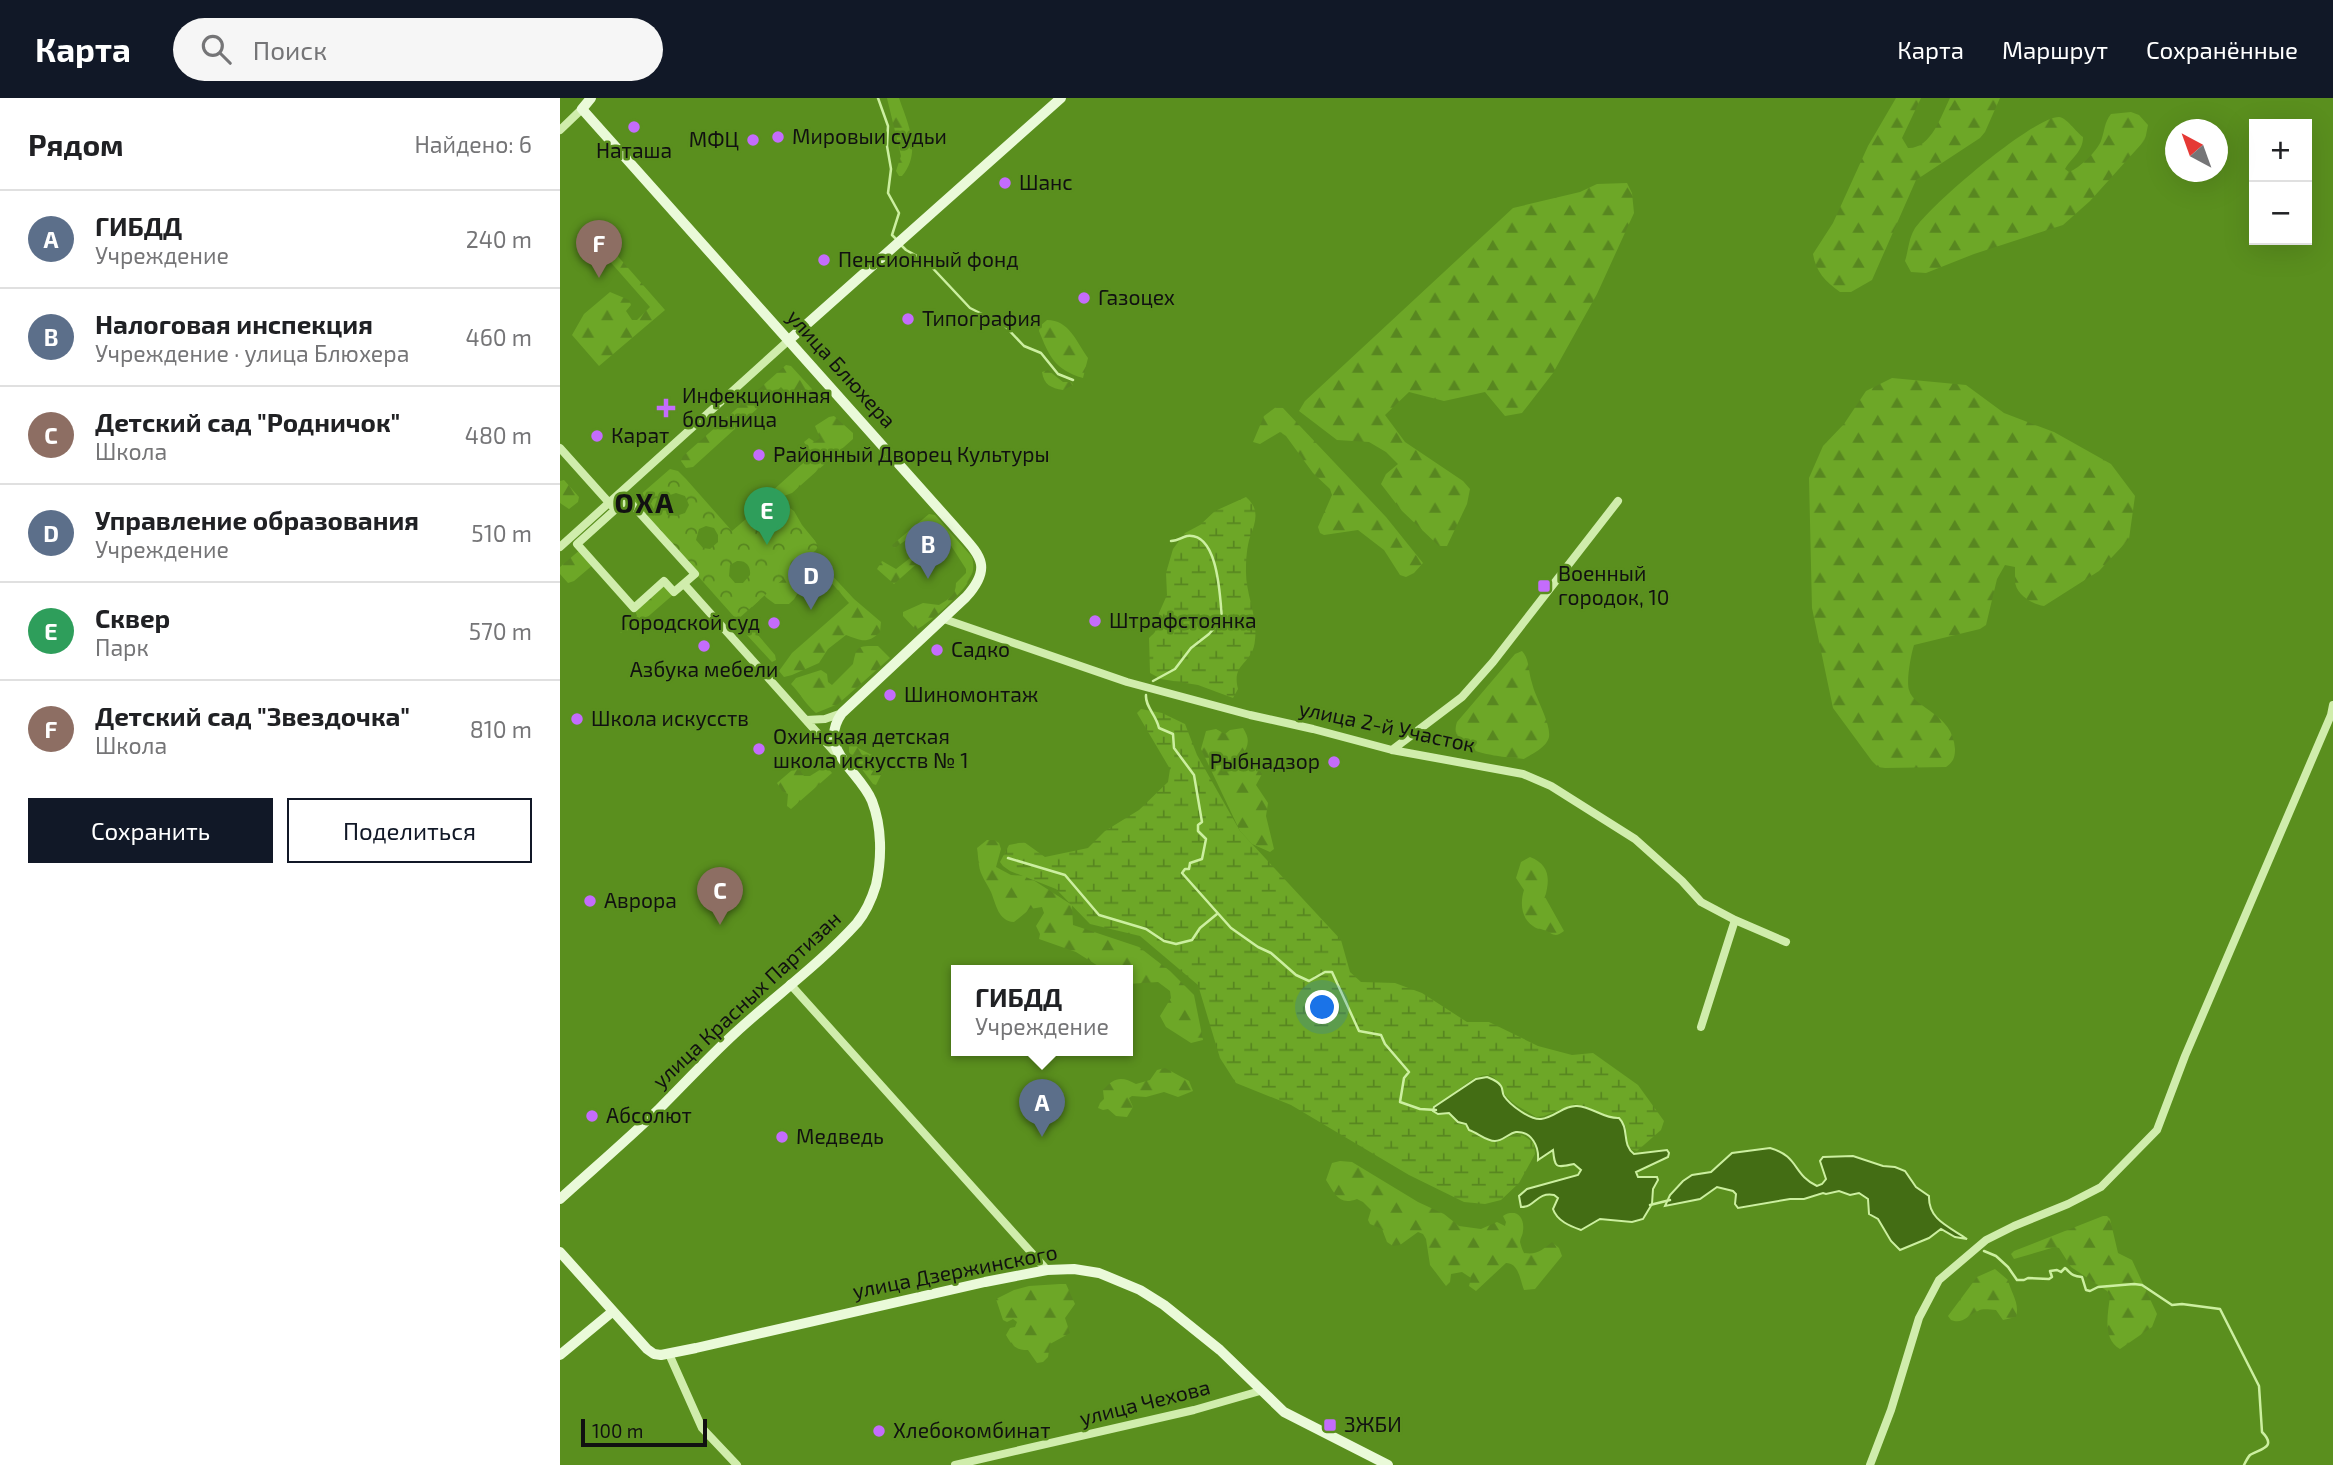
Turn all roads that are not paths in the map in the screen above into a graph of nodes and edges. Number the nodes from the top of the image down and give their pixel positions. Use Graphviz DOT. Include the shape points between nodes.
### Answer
graph roads {
  1 [pos="593,98"];
  2 [pos="1061,98"];
  3 [pos="582,109"];
  4 [pos="560,130"];
  5 [pos="789,340"];
  6 [pos="560,448"];
  7 [pos="1618,501"];
  8 [pos="613,506"];
  9 [pos="560,547"];
  10 [pos="684,584"];
  11 [pos="944,619"];
  12 [pos="2333,705"];
  13 [pos="842,713"];
  14 [pos="806,720"];
  15 [pos="1392,750"];
  16 [pos="840,759"];
  17 [pos="1735,920"];
  18 [pos="1786,942"];
  19 [pos="790,984"];
  20 [pos="1701,1027"];
  21 [pos="560,1199"];
  22 [pos="560,1252"];
  23 [pos="1048,1270"];
  24 [pos="612,1312"];
  25 [pos="669,1354"];
  26 [pos="560,1355"];
  27 [pos="1260,1391"];
  28 [pos="737,1465"];
  29 [pos="955,1465"];
  30 [pos="1388,1465"];
  31 [pos="1870,1465"];
  1 -- 3 [label="street"];
  2 -- 5 [label="street"];
  3 -- 4 [label="street"];
  3 -- 5 [label="street, улица Блюхера"];
  5 -- 8 [label="street"];
  5 -- 11 [label="street, улица Блюхера" via="980,558 979,582"];
  6 -- 8 [label="street"];
  7 -- 15 [label="street" via="1462,697"];
  8 -- 9 [label="street"];
  8 -- 10 [label="street" via="627,499 695,574"];
  8 -- 10 [label="street" via="577,544 634,608 664,581 674,592"];
  10 -- 14 [label="street"];
  11 -- 13 [label="street, улица Блюхера"];
  11 -- 15 [label="street, улица 2-й Участок" via="1127,682"];
  12 -- 31 [label="street" via="2157,1130 2101,1187 1986,1240 1939,1280 1919,1318"];
  13 -- 14 [label="street"];
  13 -- 16 [label="street, улица Блюхера" via="835,727"];
  14 -- 16 [label="street"];
  15 -- 17 [label="street, улица 2-й Участок" via="1522,774 1552,786 1635,839 1701,902"];
  16 -- 19 [label="street, улица Красных Партизан" via="863,785 877,813 880,859 876,882 857,923"];
  17 -- 18 [label="street, улица 2-й Участок"];
  17 -- 20 [label="street"];
  19 -- 21 [label="street, улица Красных Партизан"];
  19 -- 23 [label="street"];
  22 -- 24 [label="street"];
  23 -- 25 [label="street, улица Дзержинского"];
  23 -- 27 [label="street, улица Дзержинского" via="1099,1273 1140,1290 1220,1350"];
  24 -- 25 [label="street" via="647,1349"];
  24 -- 26 [label="street"];
  25 -- 28 [label="street" via="702,1428"];
  27 -- 29 [label="street, улица Чехова"];
  27 -- 30 [label="street, улица Дзержинского" via="1284,1412"];
}
